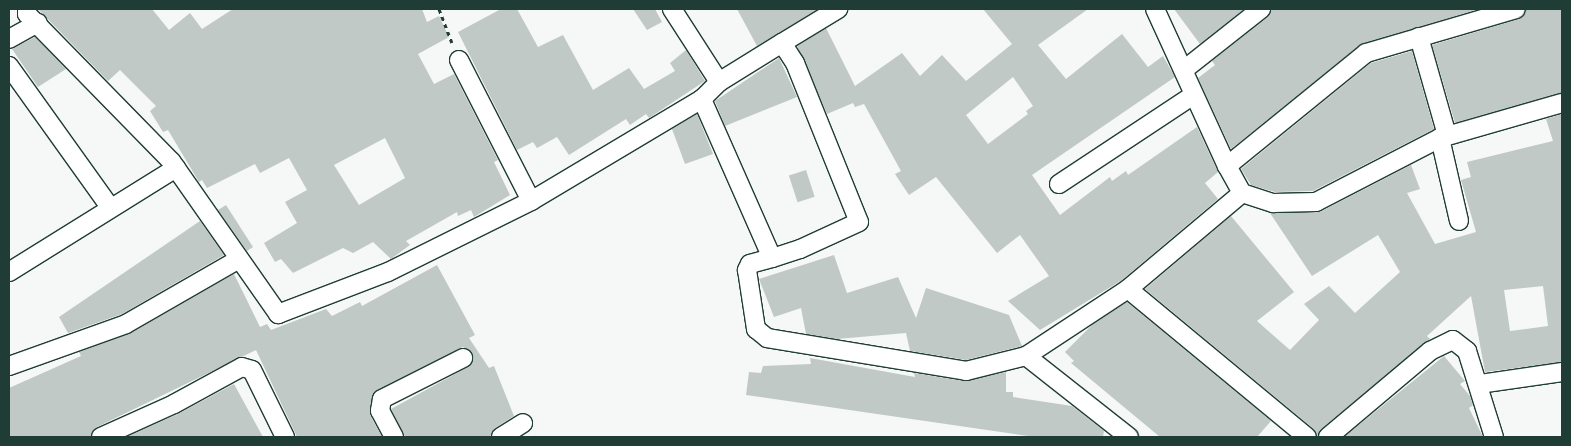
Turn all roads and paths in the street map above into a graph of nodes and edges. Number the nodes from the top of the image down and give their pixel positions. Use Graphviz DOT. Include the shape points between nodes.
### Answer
graph roads {
  1 [pos="27,9"];
  2 [pos="439,9"];
  3 [pos="672,9"];
  4 [pos="838,9"];
  5 [pos="1155,9"];
  6 [pos="1261,9"];
  7 [pos="1516,9"];
  8 [pos="38,23"];
  9 [pos="1420,37"];
  10 [pos="9,39"];
  11 [pos="782,43"];
  12 [pos="459,60"];
  13 [pos="9,66"];
  14 [pos="1185,69"];
  15 [pos="719,82"];
  16 [pos="1192,96"];
  17 [pos="702,98"];
  18 [pos="1562,102"];
  19 [pos="1444,137"];
  20 [pos="1227,166"];
  21 [pos="176,168"];
  22 [pos="1059,184"];
  23 [pos="1242,193"];
  24 [pos="531,201"];
  25 [pos="110,207"];
  26 [pos="1459,221"];
  27 [pos="772,258"];
  28 [pos="240,259"];
  29 [pos="10,267"];
  30 [pos="1128,289"];
  31 [pos="1026,356"];
  32 [pos="463,358"];
  33 [pos="9,366"];
  34 [pos="1562,372"];
  35 [pos="1479,384"];
  36 [pos="524,423"];
  37 [pos="101,437"];
  38 [pos="285,437"];
  39 [pos="394,437"];
  40 [pos="500,437"];
  41 [pos="1129,437"];
  42 [pos="1307,437"];
  43 [pos="1328,437"];
  44 [pos="1494,437"];
  1 -- 8 [label="street" via="27,14"];
  2 -- 12 [label="path"];
  3 -- 15 [label="street"];
  4 -- 11 [label="street"];
  5 -- 14 [label="street"];
  6 -- 14 [label="street"];
  7 -- 9 [label="street"];
  8 -- 10 [label="street"];
  8 -- 21 [label="street"];
  9 -- 19 [label="street"];
  9 -- 20 [label="street" via="1366,53"];
  11 -- 15 [label="street"];
  11 -- 27 [label="street" via="795,62 859,222"];
  12 -- 24 [label="street"];
  13 -- 25 [label="street"];
  14 -- 16 [label="street"];
  15 -- 17 [label="street"];
  16 -- 20 [label="street"];
  16 -- 22 [label="street"];
  17 -- 24 [label="street"];
  17 -- 27 [label="street"];
  18 -- 19 [label="street"];
  19 -- 23 [label="street" via="1316,202 1273,202"];
  19 -- 26 [label="street"];
  20 -- 23 [label="street"];
  21 -- 25 [label="street"];
  21 -- 28 [label="street"];
  23 -- 30 [label="street"];
  24 -- 28 [label="street" via="388,272 280,314 273,310"];
  25 -- 29 [label="street"];
  27 -- 31 [label="street" via="750,264 747,270 756,329 767,338 955,370 976,370"];
  28 -- 33 [label="street" via="126,324"];
  30 -- 31 [label="street"];
  30 -- 42 [label="street"];
  31 -- 41 [label="street"];
  32 -- 39 [label="street" via="382,399 380,411"];
  34 -- 35 [label="street"];
  35 -- 43 [label="street" via="1468,351 1458,342 1446,340"];
  35 -- 44 [label="street"];
  36 -- 40 [label="street"];
  37 -- 38 [label="street" via="174,404 242,367 252,370"];
}
